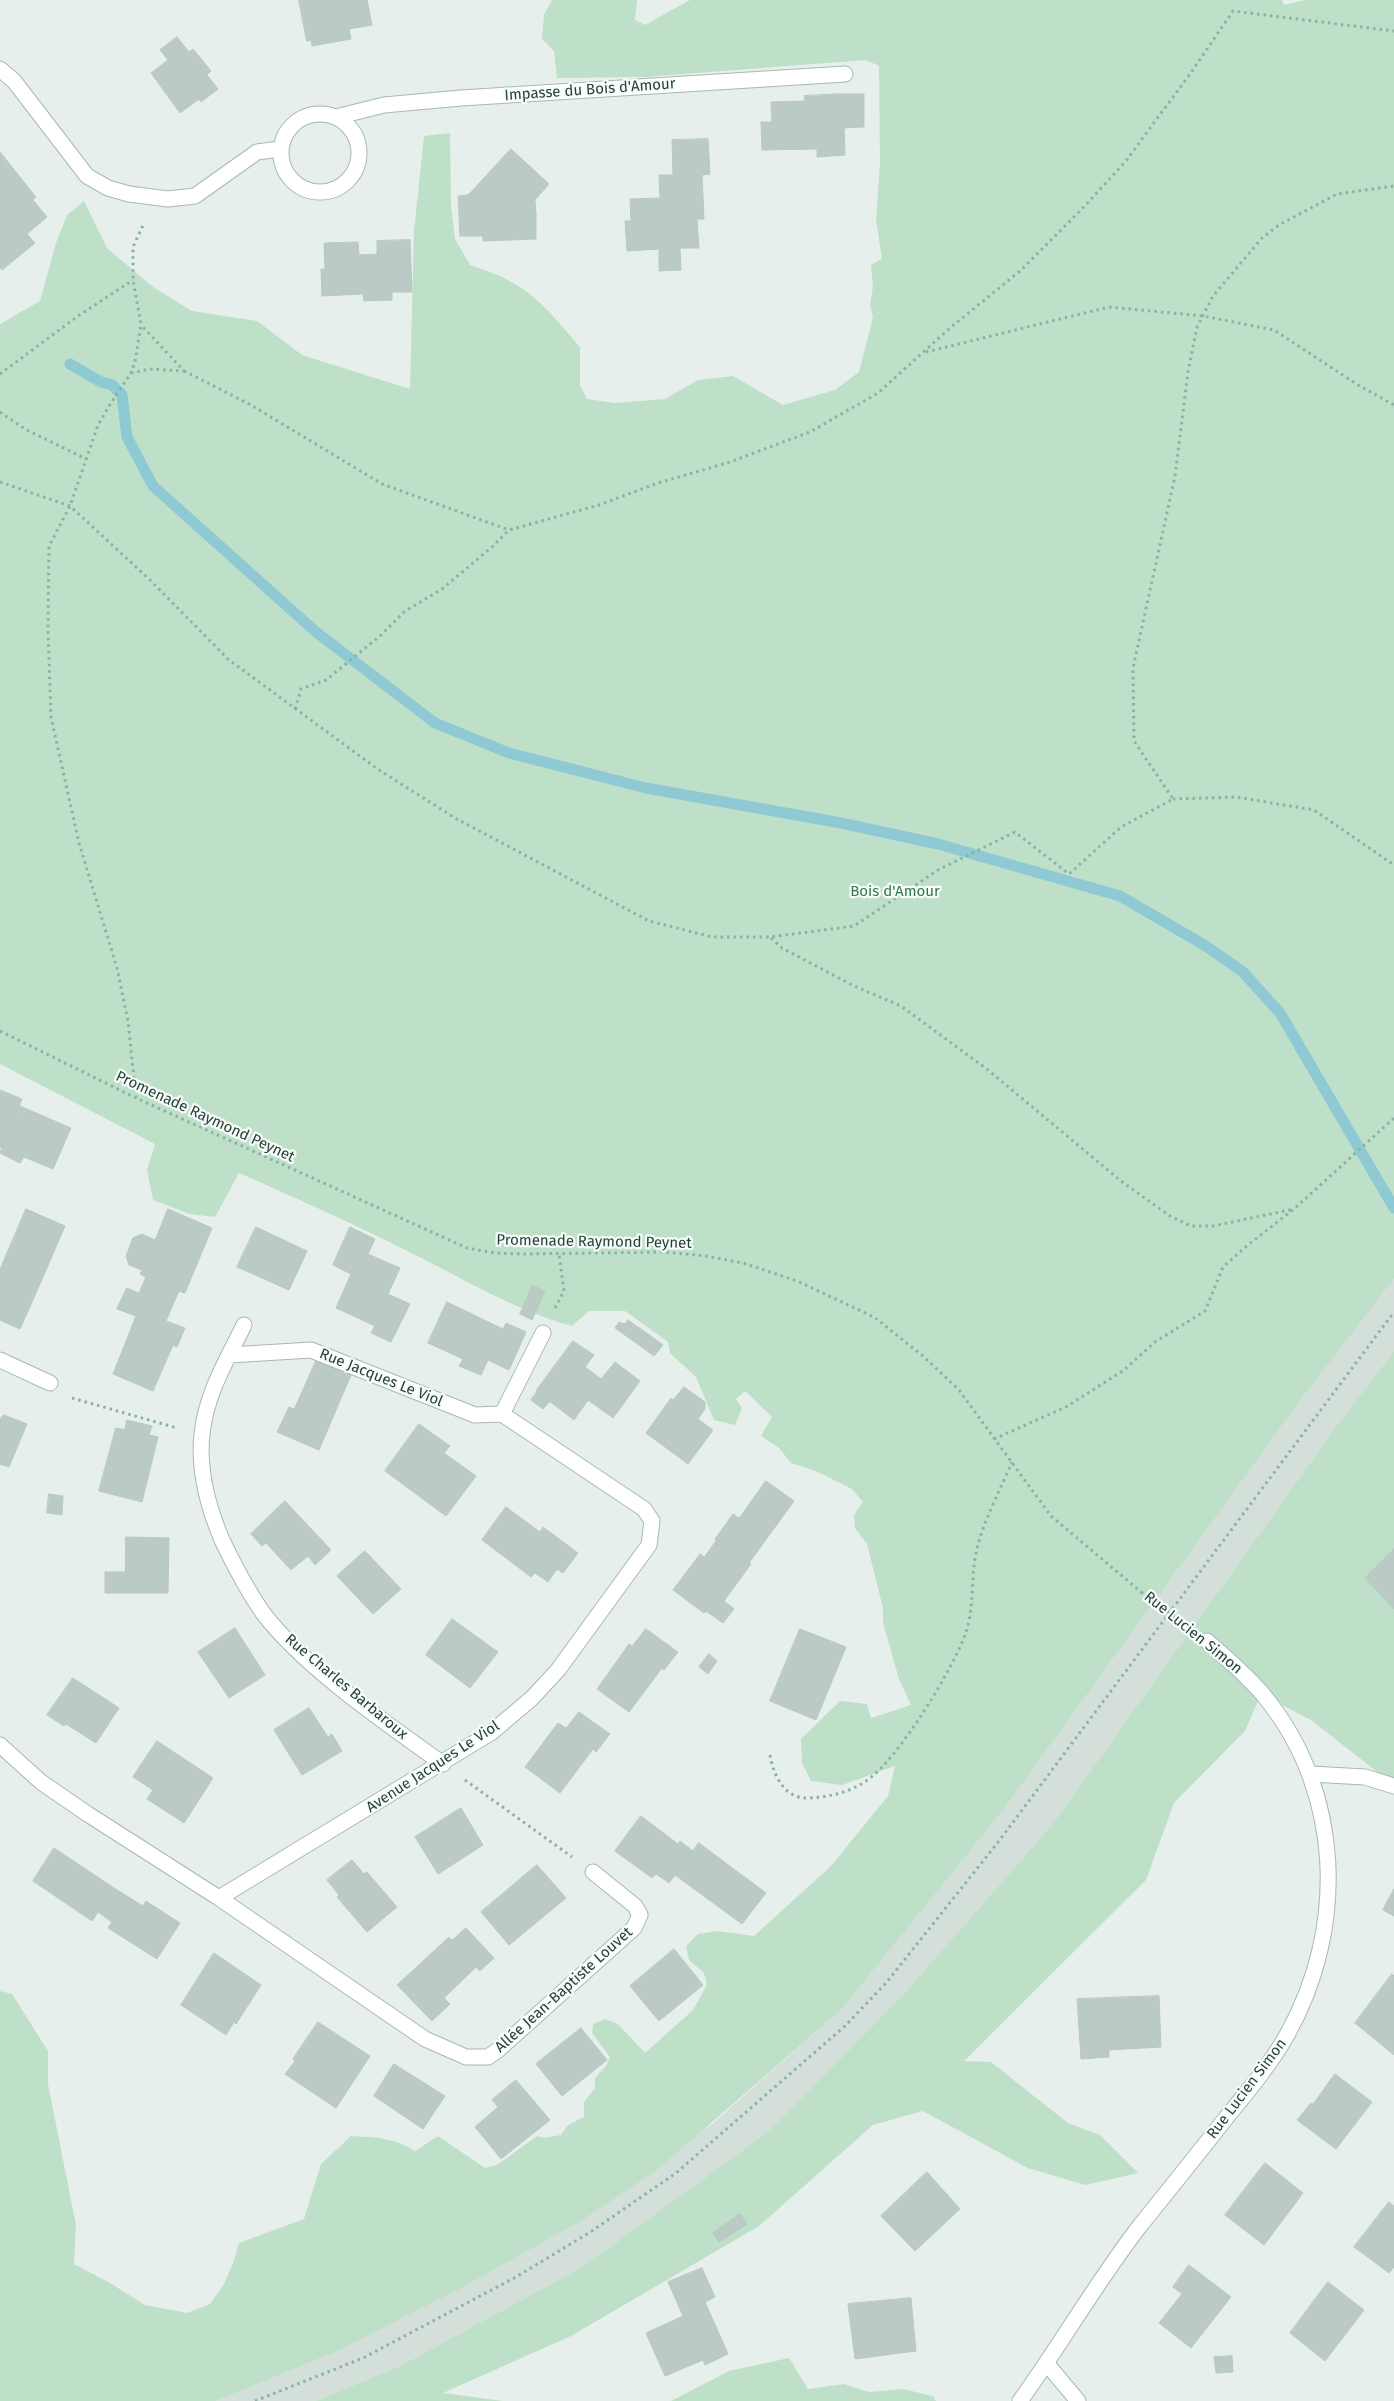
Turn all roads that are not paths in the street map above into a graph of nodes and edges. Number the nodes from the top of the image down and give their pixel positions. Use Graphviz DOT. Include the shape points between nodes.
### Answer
graph roads {
  1 [pos="0,69"];
  2 [pos="845,74"];
  3 [pos="336,117"];
  4 [pos="280,149"];
  5 [pos="244,1325"];
  6 [pos="543,1333"];
  7 [pos="230,1355"];
  8 [pos="0,1360"];
  9 [pos="50,1383"];
  10 [pos="502,1414"];
  11 [pos="1207,1641"];
  12 [pos="0,1745"];
  13 [pos="442,1764"];
  14 [pos="1311,1774"];
  15 [pos="1394,1786"];
  16 [pos="592,1872"];
  17 [pos="219,1898"];
  18 [pos="1047,2364"];
  19 [pos="1020,2401"];
  20 [pos="1078,2401"];
  1 -- 4 [label="street" via="14,81 87,176 108,188 168,199 195,196 256,152"];
  2 -- 3 [label="street, Impasse du Bois d'Amour" via="461,98 384,105"];
  3 -- 4 [label="street, Impasse du Bois d'Amour" via="324,113 300,119 283,136"];
  3 -- 4 [label="street" via="354,133 359,145 356,169 340,187 315,192 293,182 281,161"];
  5 -- 7 [label="street, Rue Charles Barbaroux"];
  6 -- 10 [label="street"];
  7 -- 10 [label="street, Rue Jacques Le Viol" via="312,1350 475,1415"];
  7 -- 13 [label="street, Rue Charles Barbaroux" via="210,1396 202,1435 207,1501 230,1557 278,1631 332,1680"];
  8 -- 9 [label="street"];
  10 -- 13 [label="street, Avenue Jacques Le Viol" via="644,1509 652,1521 652,1532 640,1560 558,1670 532,1698 492,1732"];
  11 -- 14 [label="street, Rue Lucien Simon" via="1266,1698 1297,1745"];
  12 -- 17 [label="street" via="41,1782"];
  13 -- 17 [label="street, Avenue Jacques Le Viol"];
  14 -- 15 [label="street" via="1366,1777"];
  14 -- 18 [label="street, Rue Lucien Simon" via="1328,1844 1329,1896 1325,1925 1304,2001 1273,2058 1117,2256"];
  16 -- 17 [label="street, Allée Jean-Baptiste Louvet" via="635,1906 640,1915 638,1922 626,1938 508,2041 488,2056 479,2058 466,2058 425,2040"];
  18 -- 19 [label="street, Rue Lucien Simon"];
  18 -- 20 [label="street"];
}
